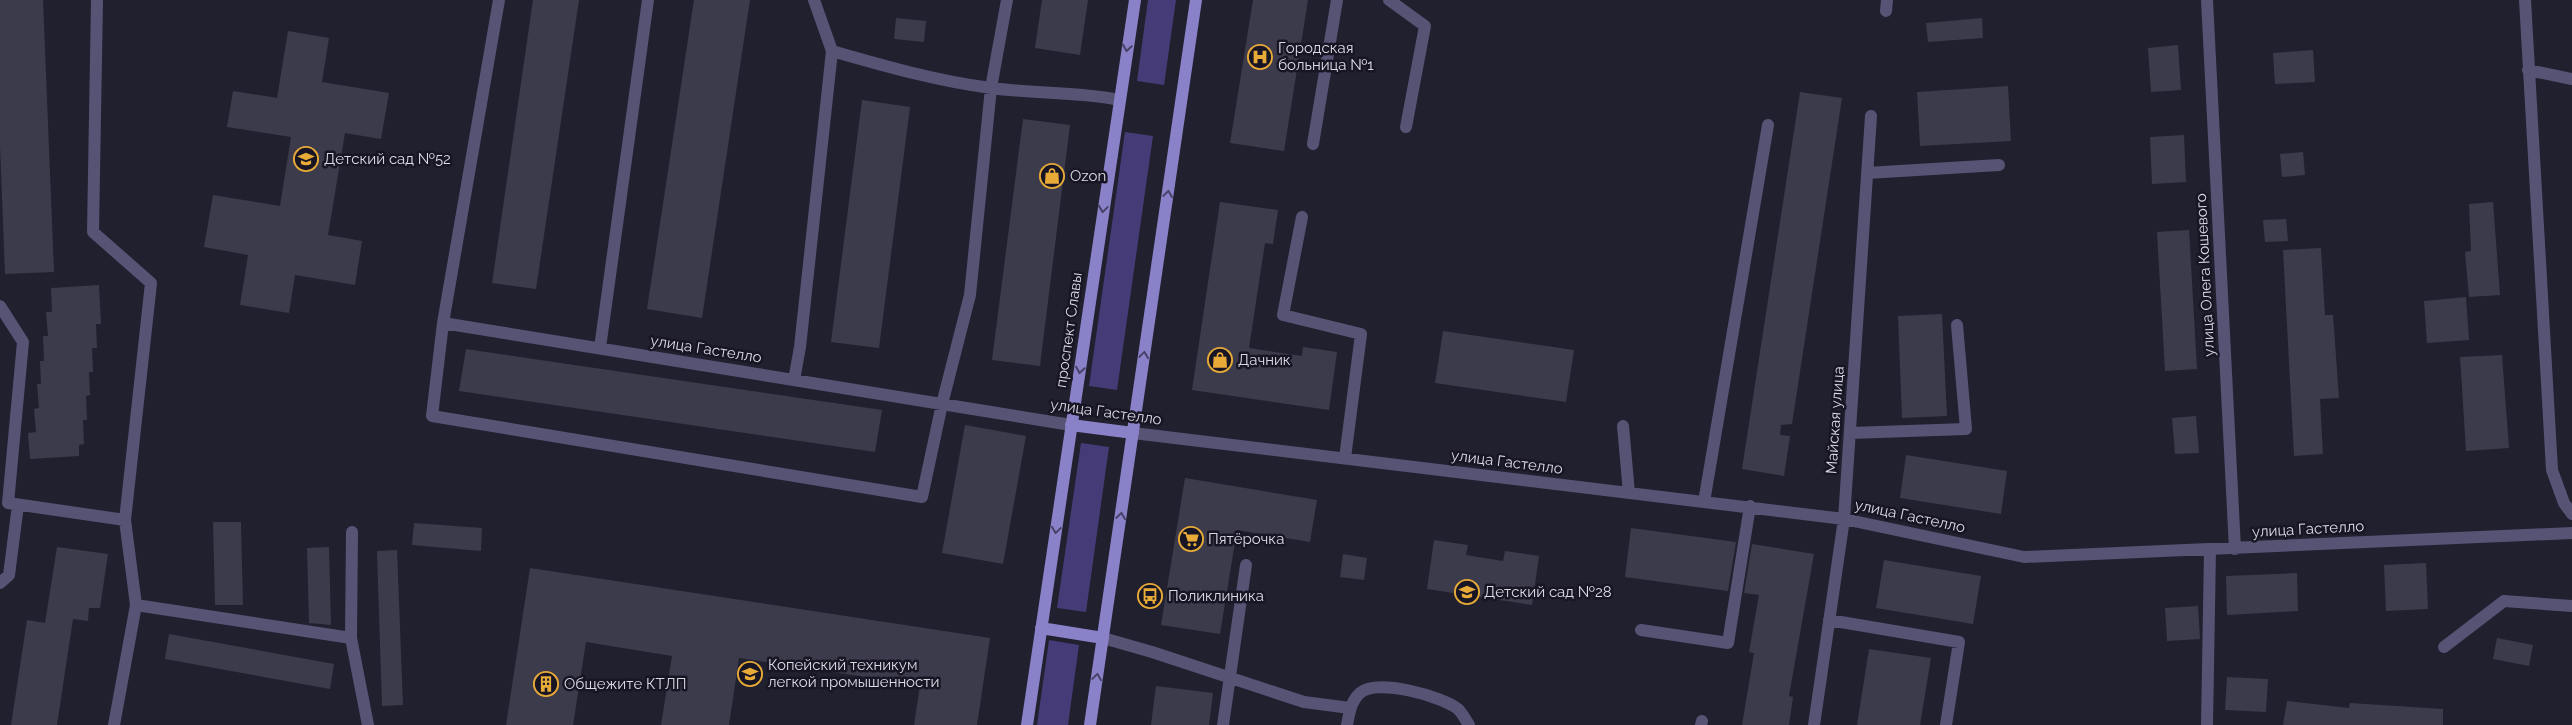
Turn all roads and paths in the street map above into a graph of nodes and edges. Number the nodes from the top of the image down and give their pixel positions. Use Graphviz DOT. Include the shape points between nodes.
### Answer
graph roads {
  1 [pos="97,0"];
  2 [pos="499,0"];
  3 [pos="648,0"];
  4 [pos="814,0"];
  5 [pos="1007,0"];
  6 [pos="1135,0"];
  7 [pos="1196,0"];
  8 [pos="1337,0"];
  9 [pos="1389,0"];
  10 [pos="2207,0"];
  11 [pos="2525,0"];
  12 [pos="832,51"];
  13 [pos="2528,70"];
  14 [pos="2572,79"];
  15 [pos="991,88"];
  16 [pos="1120,100"];
  17 [pos="1871,116"];
  18 [pos="1768,125"];
  19 [pos="1406,127"];
  20 [pos="1313,144"];
  21 [pos="1999,165"];
  22 [pos="1867,173"];
  23 [pos="1302,217"];
  24 [pos="0,306"];
  25 [pos="443,322"];
  26 [pos="1957,325"];
  27 [pos="600,348"];
  28 [pos="794,380"];
  29 [pos="942,404"];
  30 [pos="1071,425"];
  31 [pos="1623,426"];
  32 [pos="1133,432"];
  33 [pos="1850,433"];
  34 [pos="1345,458"];
  35 [pos="1628,492"];
  36 [pos="1704,502"];
  37 [pos="18,505"];
  38 [pos="1750,506"];
  39 [pos="2572,514"];
  40 [pos="1844,519"];
  41 [pos="125,520"];
  42 [pos="352,532"];
  43 [pos="2572,533"];
  44 [pos="2235,549"];
  45 [pos="2210,550"];
  46 [pos="1246,565"];
  47 [pos="0,583"];
  48 [pos="136,605"];
  49 [pos="2572,606"];
  50 [pos="1830,620"];
  51 [pos="1041,628"];
  52 [pos="1641,630"];
  53 [pos="351,638"];
  54 [pos="1103,638"];
  55 [pos="2444,647"];
  56 [pos="1229,677"];
  57 [pos="1350,708"];
  58 [pos="114,725"];
  59 [pos="368,725"];
  60 [pos="1027,725"];
  61 [pos="1090,725"];
  62 [pos="1223,725"];
  63 [pos="1348,725"];
  64 [pos="1469,725"];
  65 [pos="1814,725"];
  66 [pos="1946,725"];
  67 [pos="2207,725"];
  1 -- 41 [label="street" via="93,232 151,283"];
  2 -- 25 [label="street"];
  3 -- 27 [label="street"];
  4 -- 12 [label="street"];
  5 -- 15 [label="street"];
  6 -- 16 [label="main road, проспект Славы, one-way"];
  32 -- 7 [label="main road, one-way"];
  8 -- 20 [label="street"];
  9 -- 19 [label="street" via="1425,26"];
  10 -- 44 [label="street, улица Олега Кошевого"];
  11 -- 13 [label="street"];
  12 -- 15 [label="street" via="894,69"];
  12 -- 28 [label="street"];
  13 -- 14 [label="street"];
  13 -- 39 [label="street" via="2552,470 2564,503"];
  15 -- 16 [label="street" via="1095,95"];
  15 -- 29 [label="street" via="970,295"];
  16 -- 30 [label="main road, проспект Славы, one-way"];
  17 -- 22 [label="street, Майская улица"];
  18 -- 36 [label="street"];
  21 -- 22 [label="street"];
  22 -- 33 [label="street, Майская улица"];
  23 -- 34 [label="street" via="1283,316 1361,334"];
  24 -- 37 [label="street" via="23,342 8,503"];
  25 -- 27 [label="street, улица Гастелло"];
  25 -- 29 [label="street" via="432,416 922,497"];
  26 -- 33 [label="street" via="1966,429"];
  27 -- 28 [label="street, улица Гастелло"];
  28 -- 29 [label="street, улица Гастелло"];
  29 -- 30 [label="street, улица Гастелло"];
  30 -- 32 [label="main road, улица Гастелло"];
  30 -- 51 [label="main road, проспект Славы, one-way"];
  31 -- 35 [label="street"];
  32 -- 34 [label="street, улица Гастелло"];
  54 -- 32 [label="main road, one-way"];
  33 -- 40 [label="street, Майская улица"];
  34 -- 35 [label="street, улица Гастелло"];
  35 -- 36 [label="street, улица Гастелло"];
  36 -- 38 [label="street, улица Гастелло"];
  37 -- 41 [label="street"];
  37 -- 47 [label="street" via="9,575"];
  38 -- 40 [label="street, улица Гастелло"];
  38 -- 52 [label="street" via="1728,643"];
  40 -- 45 [label="street, улица Гастелло" via="2024,557"];
  40 -- 50 [label="street, Майская улица"];
  41 -- 48 [label="street"];
  42 -- 53 [label="street"];
  43 -- 44 [label="street, улица Гастелло"];
  44 -- 45 [label="street, улица Гастелло"];
  45 -- 67 [label="street"];
  46 -- 56 [label="street"];
  48 -- 53 [label="street"];
  48 -- 58 [label="street"];
  49 -- 55 [label="street" via="2504,601"];
  50 -- 65 [label="street, Майская улица"];
  50 -- 66 [label="street" via="1959,642"];
  51 -- 54 [label="main road"];
  51 -- 60 [label="main road, проспект Славы"];
  53 -- 59 [label="street"];
  54 -- 56 [label="street"];
  61 -- 54 [label="main road, one-way"];
  56 -- 57 [label="street" via="1304,702"];
  56 -- 62 [label="street"];
  57 -- 63 [label="street"];
  57 -- 64 [label="street" via="1358,694 1366,689 1389,686 1423,695 1458,710"];
}
